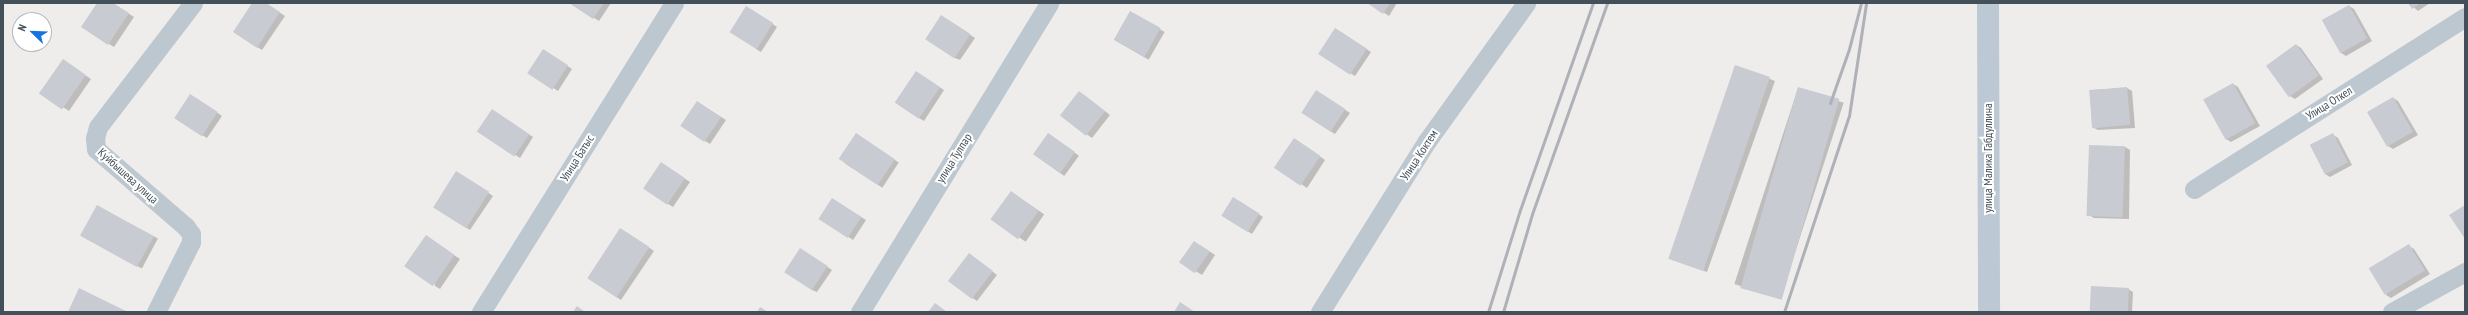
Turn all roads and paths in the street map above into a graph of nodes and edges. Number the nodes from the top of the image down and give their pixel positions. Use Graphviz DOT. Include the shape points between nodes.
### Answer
graph roads {
  1 [pos="193,3"];
  2 [pos="674,3"];
  3 [pos="1049,3"];
  4 [pos="1526,3"];
  5 [pos="1988,3"];
  6 [pos="2465,17"];
  7 [pos="2194,189"];
  8 [pos="2465,272"];
  9 [pos="156,312"];
  10 [pos="481,312"];
  11 [pos="860,312"];
  12 [pos="1320,312"];
  13 [pos="1988,312"];
  14 [pos="2392,312"];
  1 -- 9 [label="street, Куйбышева улица" via="98,127 95,138 96,149 190,234 191,242"];
  2 -- 10 [label="street, Улица Батыс"];
  3 -- 11 [label="street, улица Тулпар"];
  4 -- 12 [label="street, Улица Коктем" via="1427,141"];
  5 -- 13 [label="main road, улица Малика Габдуллина"];
  6 -- 7 [label="street, Улица Откел"];
  8 -- 14 [label="street"];
}
